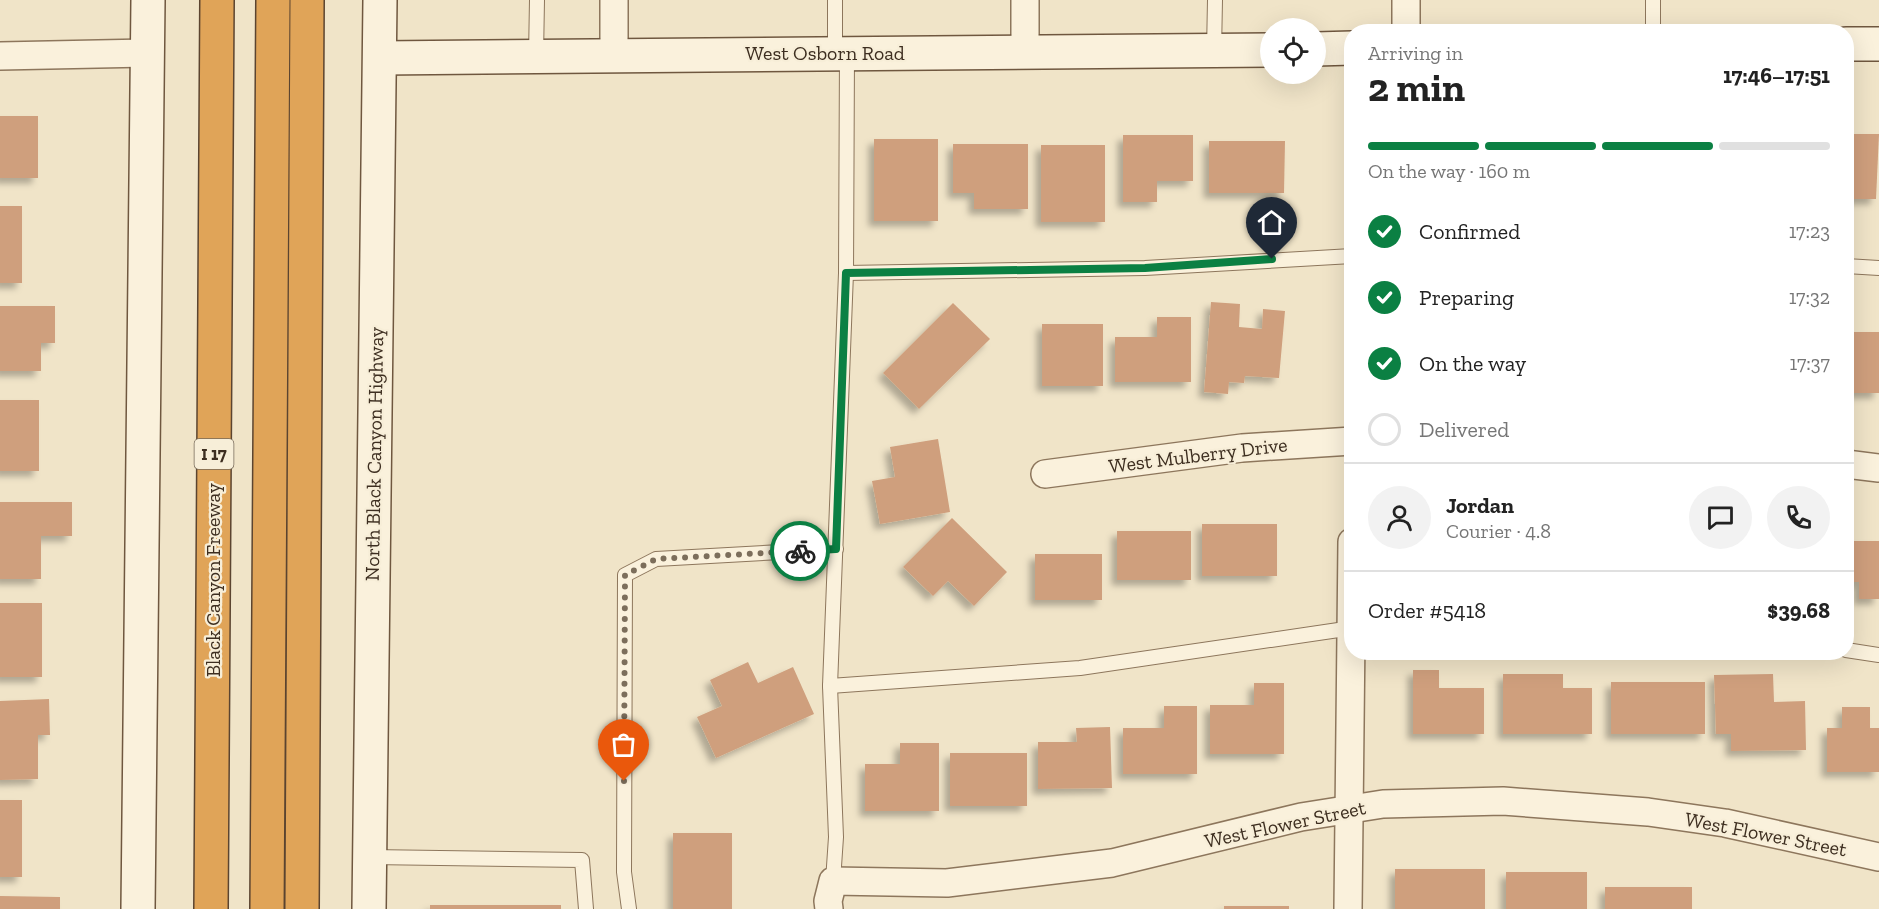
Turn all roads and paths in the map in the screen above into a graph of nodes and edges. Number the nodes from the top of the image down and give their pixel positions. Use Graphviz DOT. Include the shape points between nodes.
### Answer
graph roads {
  1 [pos="148,0"];
  2 [pos="217,0"];
  3 [pos="273,0"];
  4 [pos="307,0"];
  5 [pos="380,0"];
  6 [pos="537,0"];
  7 [pos="614,0"];
  8 [pos="835,0"];
  9 [pos="1025,0"];
  10 [pos="1215,0"];
  11 [pos="1406,0"];
  12 [pos="1653,0"];
  13 [pos="1406,24"];
  14 [pos="1653,24"];
  15 [pos="1854,44"];
  16 [pos="1879,44"];
  17 [pos="1344,48"];
  18 [pos="1326,49"];
  19 [pos="1260,50"];
  20 [pos="1214,51"];
  21 [pos="1025,52"];
  22 [pos="147,53"];
  23 [pos="841,53"];
  24 [pos="614,55"];
  25 [pos="0,56"];
  26 [pos="536,56"];
  27 [pos="380,58"];
  28 [pos="1344,256"];
  29 [pos="1854,266"];
  30 [pos="1879,268"];
  31 [pos="846,273"];
  32 [pos="1344,442"];
  33 [pos="1854,465"];
  34 [pos="1879,468"];
  35 [pos="1045,474"];
  36 [pos="836,549"];
  37 [pos="1344,629"];
  38 [pos="1854,651"];
  39 [pos="1879,655"];
  40 [pos="1351,660"];
  41 [pos="830,686"];
  42 [pos="1349,807"];
  43 [pos="1879,856"];
  44 [pos="370,857"];
  45 [pos="833,881"];
  46 [pos="138,909"];
  47 [pos="211,909"];
  48 [pos="267,909"];
  49 [pos="302,909"];
  50 [pos="369,909"];
  51 [pos="586,909"];
  52 [pos="629,909"];
  53 [pos="829,909"];
  54 [pos="1348,909"];
  1 -- 22 [label="main road"];
  2 -- 47 [label="highway, Black Canyon Freeway / I 17"];
  3 -- 48 [label="highway"];
  4 -- 49 [label="highway"];
  5 -- 27 [label="main road, North Black Canyon Highway"];
  6 -- 26 [label="lane"];
  7 -- 24 [label="street"];
  8 -- 23 [label="lane"];
  9 -- 21 [label="street"];
  10 -- 20 [label="lane"];
  11 -- 13 [label="street"];
  12 -- 14 [label="lane"];
  15 -- 16 [label="main road"];
  17 -- 18 [label="main road"];
  19 -- 20 [label="main road, West Osborn Road"];
  20 -- 21 [label="main road, West Osborn Road"];
  21 -- 23 [label="main road, West Osborn Road"];
  22 -- 25 [label="street"];
  22 -- 46 [label="main road"];
  23 -- 24 [label="main road, West Osborn Road"];
  23 -- 31 [label="lane"];
  24 -- 26 [label="main road, West Osborn Road"];
  26 -- 27 [label="main road, West Osborn Road"];
  27 -- 44 [label="main road, North Black Canyon Highway"];
  28 -- 31 [label="lane" via="1145,268"];
  29 -- 30 [label="lane"];
  31 -- 36 [label="lane"];
  32 -- 35 [label="street, West Mulberry Drive" via="1242,448"];
  33 -- 34 [label="street"];
  36 -- 41 [label="lane"];
  36 -- 52 [label="lane" via="656,559 625,575 624,872"];
  37 -- 41 [label="lane" via="1080,668"];
  38 -- 39 [label="lane"];
  40 -- 42 [label="street"];
  41 -- 45 [label="lane" via="836,837"];
  42 -- 43 [label="street, West Flower Street" via="1503,801 1648,812 1725,823"];
  42 -- 45 [label="street, West Flower Street" via="1112,863 947,883"];
  42 -- 54 [label="street"];
  44 -- 50 [label="main road, North Black Canyon Highway"];
  44 -- 51 [label="lane" via="582,861"];
  45 -- 53 [label="street"];
}
